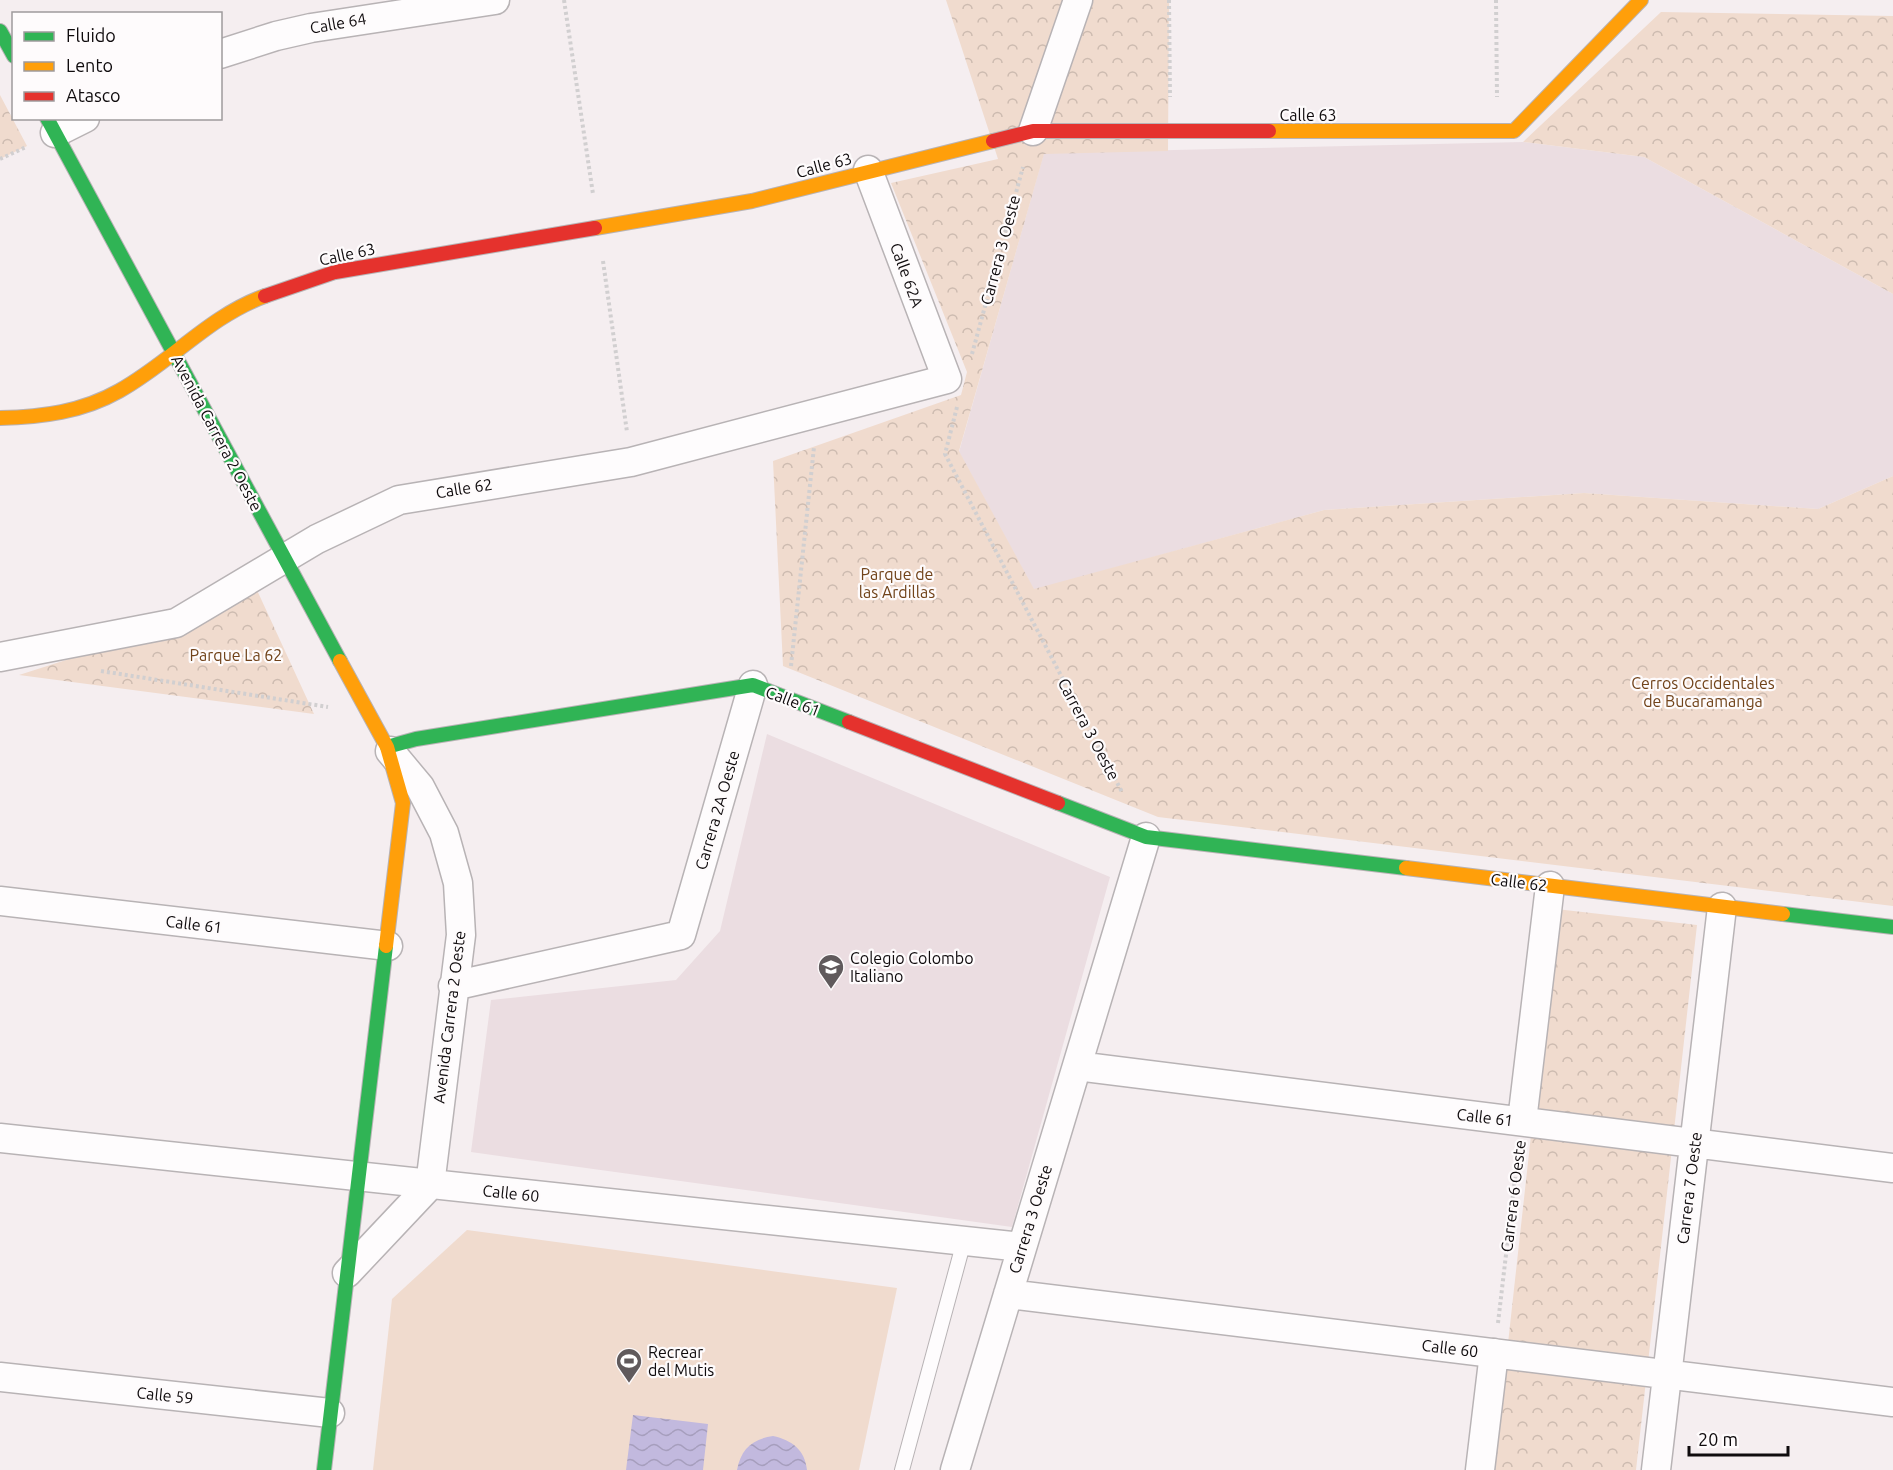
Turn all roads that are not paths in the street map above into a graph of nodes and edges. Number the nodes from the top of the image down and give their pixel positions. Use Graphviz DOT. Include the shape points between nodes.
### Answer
graph roads {
  1 [pos="495,0"];
  2 [pos="1078,0"];
  3 [pos="1641,0"];
  4 [pos="0,31"];
  5 [pos="12,52"];
  6 [pos="222,53"];
  7 [pos="76,120"];
  8 [pos="51,126"];
  9 [pos="1033,131"];
  10 [pos="868,170"];
  11 [pos="173,352"];
  12 [pos="947,379"];
  13 [pos="0,418"];
  14 [pos="285,559"];
  15 [pos="0,657"];
  16 [pos="753,685"];
  17 [pos="387,747"];
  18 [pos="1146,837"];
  19 [pos="1550,886"];
  20 [pos="0,901"];
  21 [pos="1722,907"];
  22 [pos="1893,927"];
  23 [pos="388,946"];
  24 [pos="453,986"];
  25 [pos="1077,1066"];
  26 [pos="1522,1121"];
  27 [pos="0,1138"];
  28 [pos="1694,1143"];
  29 [pos="1893,1168"];
  30 [pos="359,1177"];
  31 [pos="430,1185"];
  32 [pos="964,1241"];
  33 [pos="1022,1247"];
  34 [pos="347,1273"];
  35 [pos="1008,1294"];
  36 [pos="1494,1353"];
  37 [pos="1667,1374"];
  38 [pos="0,1377"];
  39 [pos="1893,1402"];
  40 [pos="330,1413"];
  41 [pos="324,1470"];
  42 [pos="902,1470"];
  43 [pos="955,1470"];
  44 [pos="1480,1470"];
  45 [pos="1656,1470"];
  1 -- 6 [label="street, Calle 64" via="322,26"];
  2 -- 9 [label="street"];
  3 -- 9 [label="street, Calle 63" via="1514,131"];
  4 -- 5 [label="street"];
  7 -- 8 [label="street"];
  8 -- 11 [label="street, Avenida Carrera 2 Oeste"];
  9 -- 10 [label="street, Calle 63"];
  10 -- 11 [label="street, Calle 63" via="752,201 335,272 246,303"];
  10 -- 12 [label="street, Calle 62A"];
  11 -- 13 [label="street, Calle 63" via="120,391 75,410"];
  11 -- 14 [label="street, Avenida Carrera 2 Oeste"];
  12 -- 14 [label="street, Calle 62" via="631,462 399,501 317,539"];
  14 -- 15 [label="street, Calle 62" via="176,623"];
  14 -- 17 [label="street, Avenida Carrera 2 Oeste"];
  16 -- 17 [label="street, Calle 61" via="416,739"];
  16 -- 18 [label="street, Calle 61"];
  16 -- 24 [label="street, Carrera 2A Oeste" via="681,935"];
  17 -- 23 [label="street, Avenida Carrera 2 Oeste" via="403,803"];
  17 -- 24 [label="street, Avenida Carrera 2 Oeste" via="420,787 444,833 458,883 461,935"];
  18 -- 19 [label="street, Calle 62"];
  18 -- 25 [label="street, Carrera 3 Oeste"];
  19 -- 21 [label="street, Calle 62"];
  19 -- 26 [label="street, Carrera 6 Oeste"];
  20 -- 23 [label="street, Calle 61"];
  21 -- 22 [label="street, Calle 62"];
  21 -- 28 [label="street, Carrera 7 Oeste"];
  23 -- 30 [label="street, Avenida Carrera 2 Oeste"];
  24 -- 31 [label="street, Avenida Carrera 2 Oeste"];
  25 -- 26 [label="street, Calle 61"];
  25 -- 33 [label="street, Carrera 3 Oeste"];
  26 -- 28 [label="street, Calle 61"];
  27 -- 30 [label="street, Calle 60"];
  28 -- 29 [label="street, Calle 61"];
  28 -- 37 [label="street, Carrera 7 Oeste"];
  30 -- 31 [label="street, Calle 60"];
  30 -- 34 [label="street, Avenida Carrera 2 Oeste"];
  31 -- 32 [label="street, Calle 60"];
  31 -- 34 [label="street"];
  32 -- 33 [label="street, Calle 60"];
  32 -- 42 [label="lane"];
  33 -- 35 [label="street, Carrera 3 Oeste"];
  34 -- 40 [label="street, Avenida Carrera 2 Oeste"];
  35 -- 36 [label="street, Calle 60"];
  35 -- 43 [label="street, Carrera 3 Oeste"];
  36 -- 37 [label="street, Calle 60"];
  36 -- 44 [label="street"];
  37 -- 39 [label="street, Calle 60"];
  37 -- 45 [label="street, Carrera 7 Oeste"];
  38 -- 40 [label="street, Calle 59"];
  40 -- 41 [label="street, Avenida Carrera 2 Oeste"];
}
